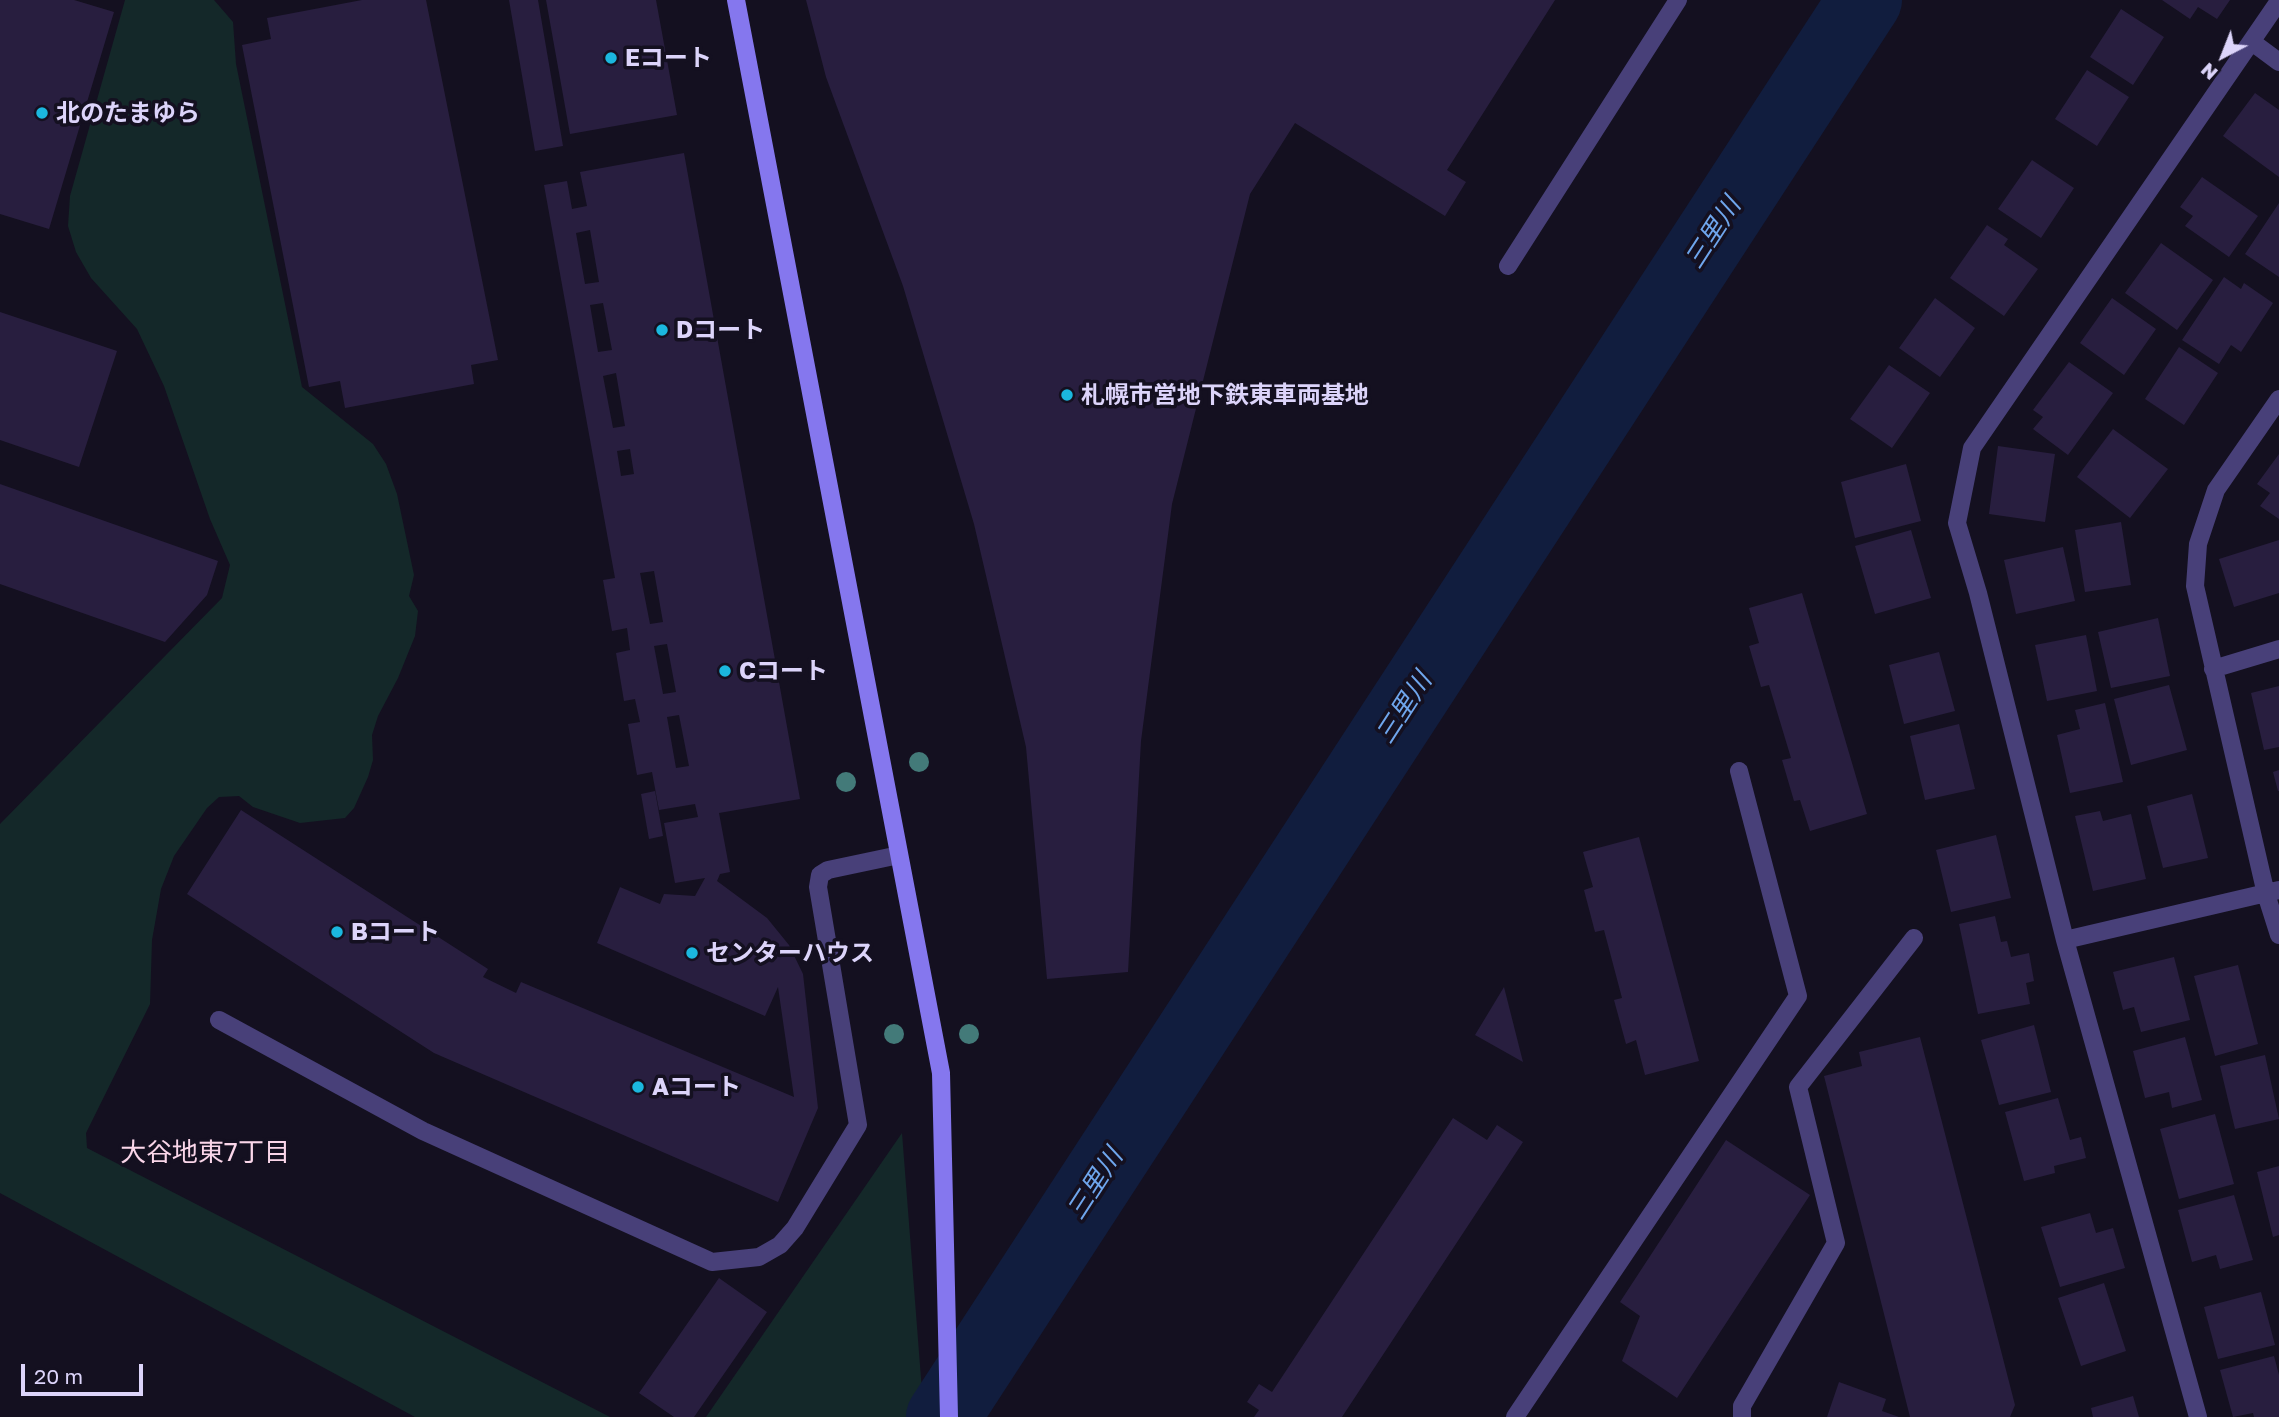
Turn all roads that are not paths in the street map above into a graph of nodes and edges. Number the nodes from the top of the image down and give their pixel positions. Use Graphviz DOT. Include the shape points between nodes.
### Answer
graph roads {
  1 [pos="736,0"];
  2 [pos="1678,0"];
  3 [pos="2279,2"];
  4 [pos="2252,42"];
  5 [pos="2279,62"];
  6 [pos="1508,266"];
  7 [pos="2279,399"];
  8 [pos="2279,649"];
  9 [pos="2213,669"];
  10 [pos="1739,771"];
  11 [pos="899,855"];
  12 [pos="2273,892"];
  13 [pos="2279,935"];
  14 [pos="1914,939"];
  15 [pos="2065,940"];
  16 [pos="219,1020"];
  17 [pos="949,1417"];
  18 [pos="1516,1417"];
  19 [pos="1742,1417"];
  20 [pos="2198,1417"];
  1 -- 11 [label="street"];
  2 -- 6 [label="street"];
  3 -- 4 [label="street"];
  4 -- 5 [label="street"];
  4 -- 15 [label="street" via="1972,448 1957,523"];
  7 -- 9 [label="street" via="2216,490 2198,544 2195,586"];
  8 -- 9 [label="street"];
  9 -- 12 [label="street"];
  10 -- 18 [label="street" via="1798,996"];
  11 -- 16 [label="street" via="820,875 818,887 858,1125 795,1228 780,1245 759,1257 712,1262 423,1131"];
  11 -- 17 [label="street" via="941,1073"];
  12 -- 13 [label="street"];
  12 -- 15 [label="street"];
  14 -- 19 [label="street" via="1798,1087 1836,1243 1742,1406"];
  15 -- 20 [label="street"];
}
